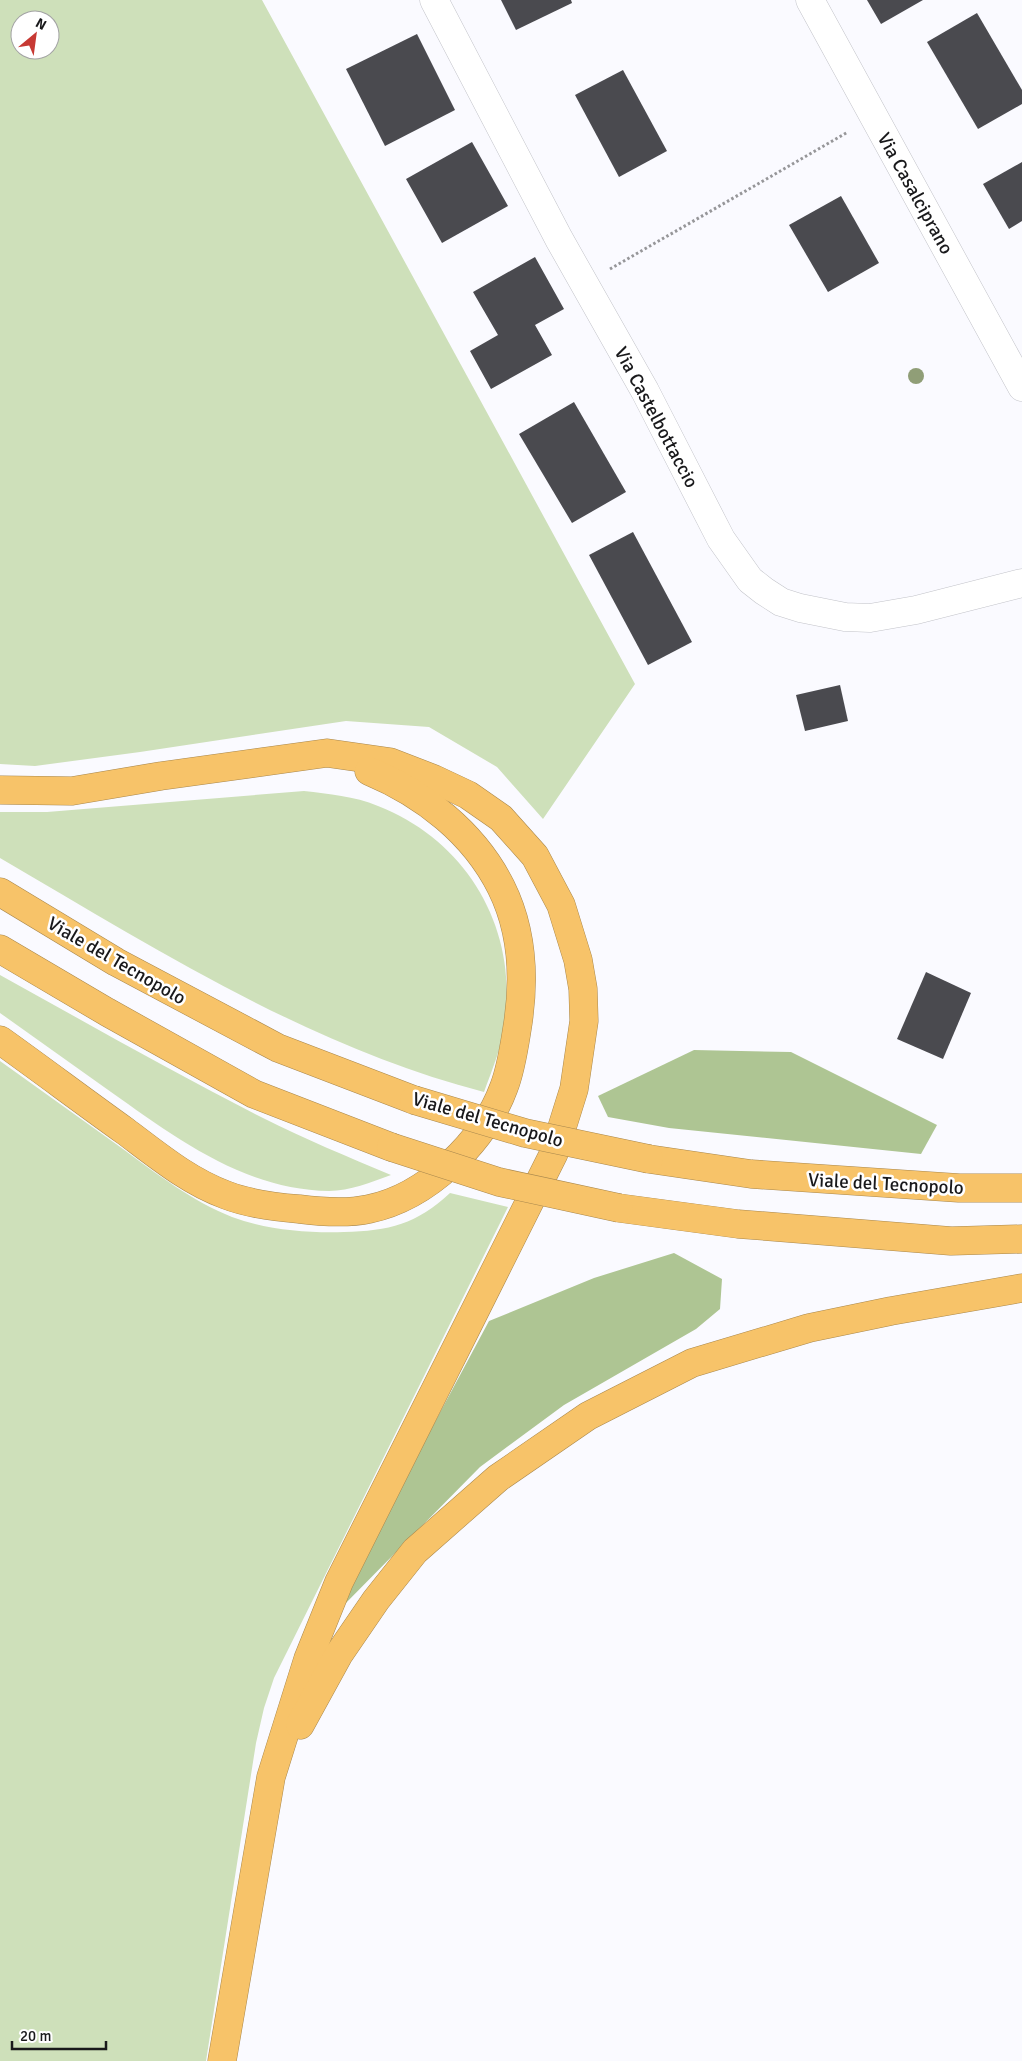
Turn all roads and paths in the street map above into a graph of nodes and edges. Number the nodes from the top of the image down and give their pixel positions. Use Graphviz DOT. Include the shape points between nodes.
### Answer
graph roads {
  1 [pos="434,0"];
  2 [pos="810,0"];
  3 [pos="874,117"];
  4 [pos="584,284"];
  5 [pos="1022,387"];
  6 [pos="1022,584"];
  7 [pos="327,753"];
  8 [pos="0,790"];
  9 [pos="0,892"];
  10 [pos="0,948"];
  11 [pos="0,1040"];
  12 [pos="1022,1188"];
  13 [pos="1022,1239"];
  14 [pos="1022,1288"];
  15 [pos="271,1777"];
  16 [pos="222,2061"];
  1 -- 4 [label="street, Via Castelbottaccio"];
  2 -- 3 [label="street, Via Casalciprano"];
  3 -- 4 [label="path"];
  3 -- 5 [label="street, Via Casalciprano"];
  4 -- 6 [label="street, Via Castelbottaccio" via="645,391 721,539 750,580 764,591 782,602 820,613 870,618"];
  7 -- 8 [label="highway" via="72,791"];
  7 -- 11 [label="highway" via="391,781 449,819 479,854 501,887 516,926 522,970 521,1008 505,1086 488,1122 467,1149 430,1181 399,1199 368,1210 339,1212 264,1206 226,1195 185,1176"];
  7 -- 15 [label="highway" via="390,762 434,778 468,795 501,818 535,856 561,905 578,960 584,1020 574,1089 554,1153 339,1582 308,1659"];
  9 -- 12 [label="highway, Viale del Tecnopolo, bridge" via="116,962 278,1048 414,1100 525,1133 649,1160 751,1174 959,1188"];
  10 -- 13 [label="highway, bridge" via="254,1094 391,1147 499,1182 619,1208 738,1224 951,1241"];
  14 -- 15 [label="highway" via="800,1331 692,1363 588,1416 498,1478 415,1551 339,1654"];
  15 -- 16 [label="highway"];
}
